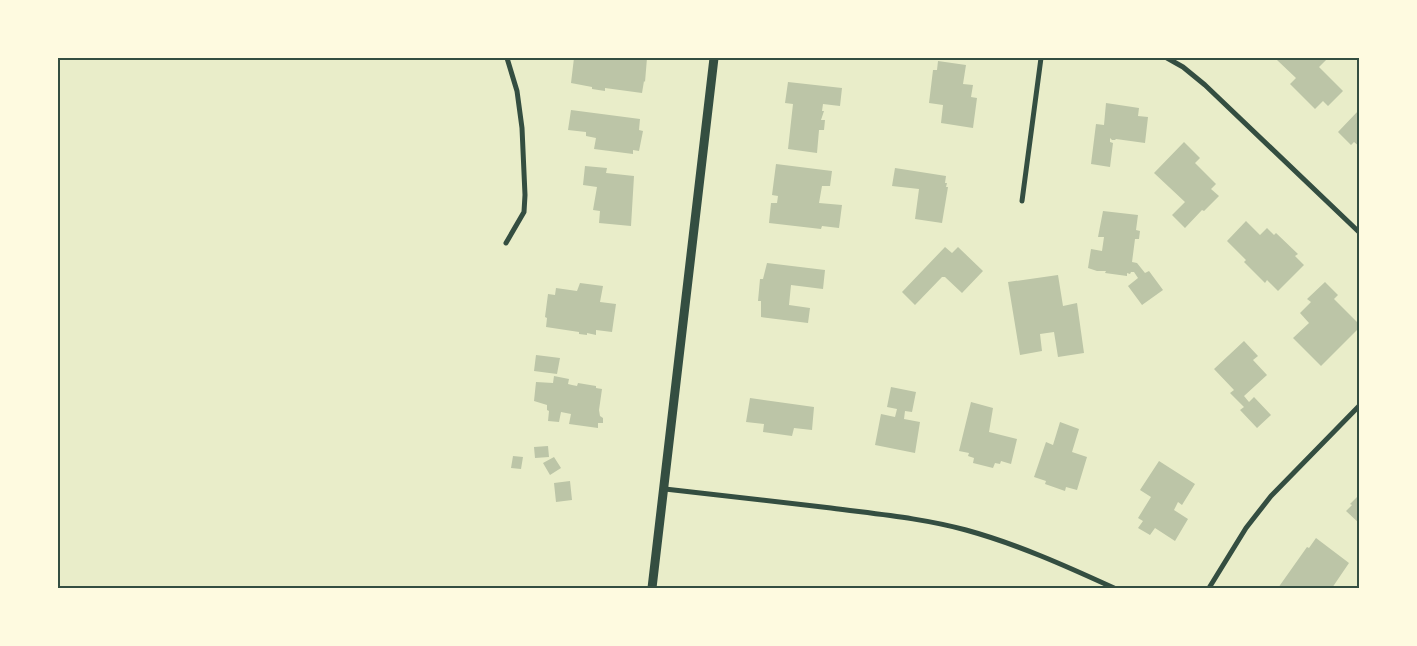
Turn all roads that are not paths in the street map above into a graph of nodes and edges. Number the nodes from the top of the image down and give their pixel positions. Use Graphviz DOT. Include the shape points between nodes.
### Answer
graph roads {
  1 [pos="507,58"];
  2 [pos="714,58"];
  3 [pos="1041,58"];
  4 [pos="1167,58"];
  5 [pos="1022,201"];
  6 [pos="1360,233"];
  7 [pos="506,243"];
  8 [pos="1360,405"];
  9 [pos="665,489"];
  10 [pos="652,588"];
  11 [pos="1114,588"];
  12 [pos="1209,588"];
  1 -- 7 [label="street" via="517,91 526,195 524,212"];
  2 -- 9 [label="street"];
  3 -- 5 [label="street"];
  4 -- 6 [label="street" via="1205,85"];
  8 -- 12 [label="street" via="1271,496 1246,528"];
  9 -- 10 [label="street"];
  9 -- 11 [label="street" via="919,520 965,530 1013,545"];
}
